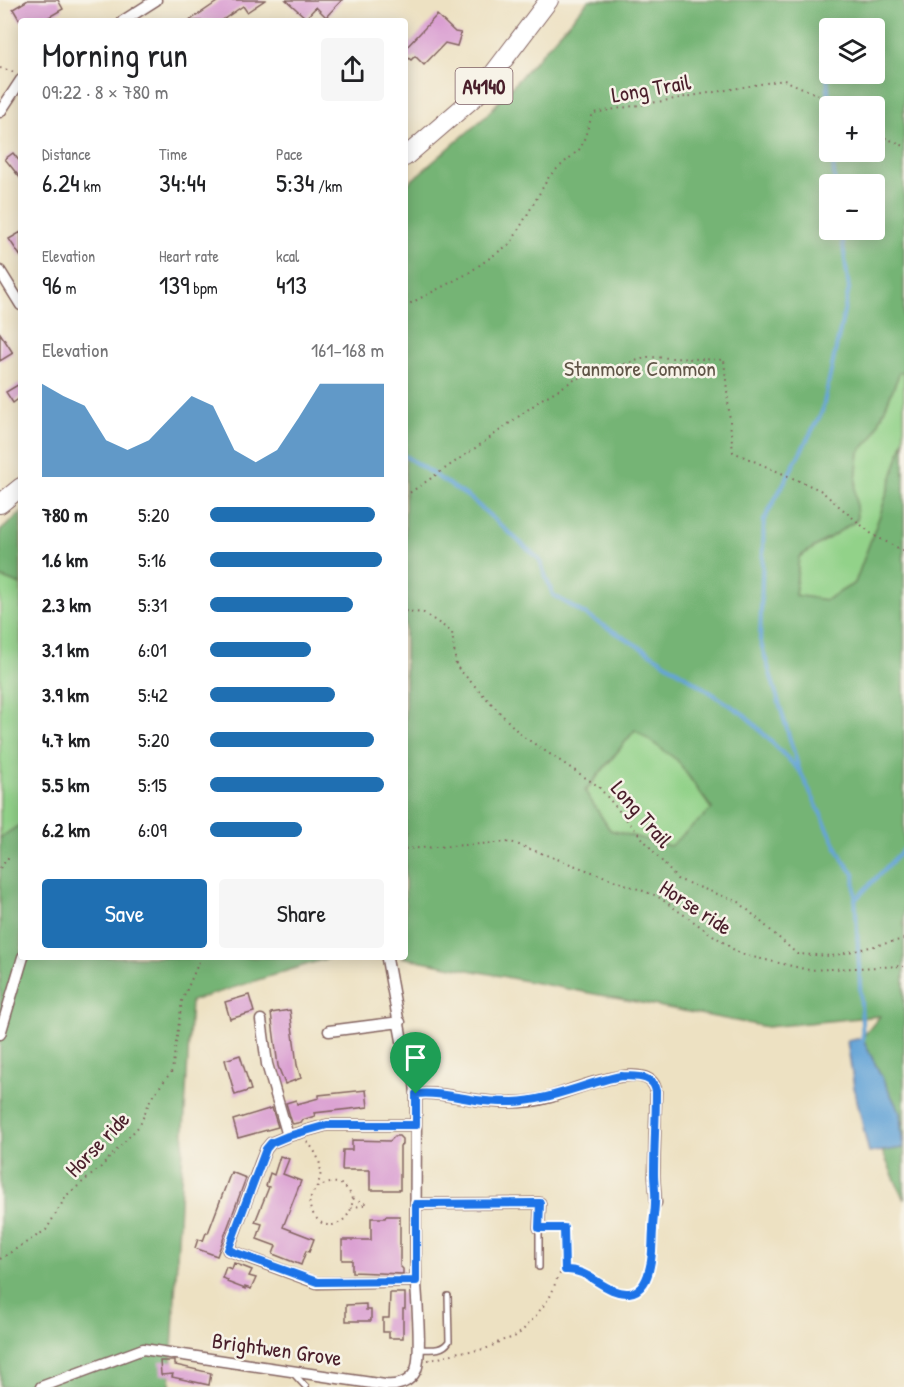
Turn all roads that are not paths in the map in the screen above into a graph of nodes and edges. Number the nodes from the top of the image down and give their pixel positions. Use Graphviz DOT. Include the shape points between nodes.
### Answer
graph roads {
  1 [pos="156,0"];
  2 [pos="549,0"];
  3 [pos="128,18"];
  4 [pos="18,85"];
  5 [pos="0,112"];
  6 [pos="408,154"];
  7 [pos="0,271"];
  8 [pos="18,300"];
  9 [pos="18,489"];
  10 [pos="0,504"];
  11 [pos="22,960"];
  12 [pos="387,960"];
  13 [pos="261,1020"];
  14 [pos="400,1022"];
  15 [pos="329,1031"];
  16 [pos="0,1034"];
  17 [pos="416,1094"];
  18 [pos="416,1125"];
  19 [pos="288,1136"];
  20 [pos="656,1203"];
  21 [pos="416,1204"];
  22 [pos="539,1228"];
  23 [pos="539,1268"];
  24 [pos="416,1281"];
  25 [pos="448,1296"];
  26 [pos="418,1354"];
  27 [pos="291,1371"];
  28 [pos="41,1387"];
  29 [pos="306,1387"];
  1 -- 3 [label="street"];
  2 -- 6 [label="main road, A4140" via="477,95"];
  4 -- 5 [label="street"];
  7 -- 8 [label="street"];
  9 -- 10 [label="main road"];
  11 -- 16 [label="street"];
  12 -- 14 [label="street"];
  13 -- 19 [label="street" via="267,1064"];
  14 -- 15 [label="street"];
  14 -- 17 [label="street"];
  17 -- 18 [label="street"];
  17 -- 20 [label="street" via="516,1102 549,1097 621,1076 646,1078 656,1091"];
  18 -- 19 [label="street" via="327,1125"];
  18 -- 21 [label="street"];
  19 -- 24 [label="street" via="266,1149 228,1250 317,1282"];
  21 -- 22 [label="street" via="540,1203"];
  21 -- 24 [label="street"];
  22 -- 23 [label="lane"];
  24 -- 26 [label="street"];
  25 -- 26 [label="lane" via="447,1344"];
  26 -- 27 [label="street, Brightwen Grove" via="416,1371 402,1384 393,1386"];
  27 -- 28 [label="street, Brightwen Grove" via="143,1349"];
  27 -- 29 [label="lane"];
}
